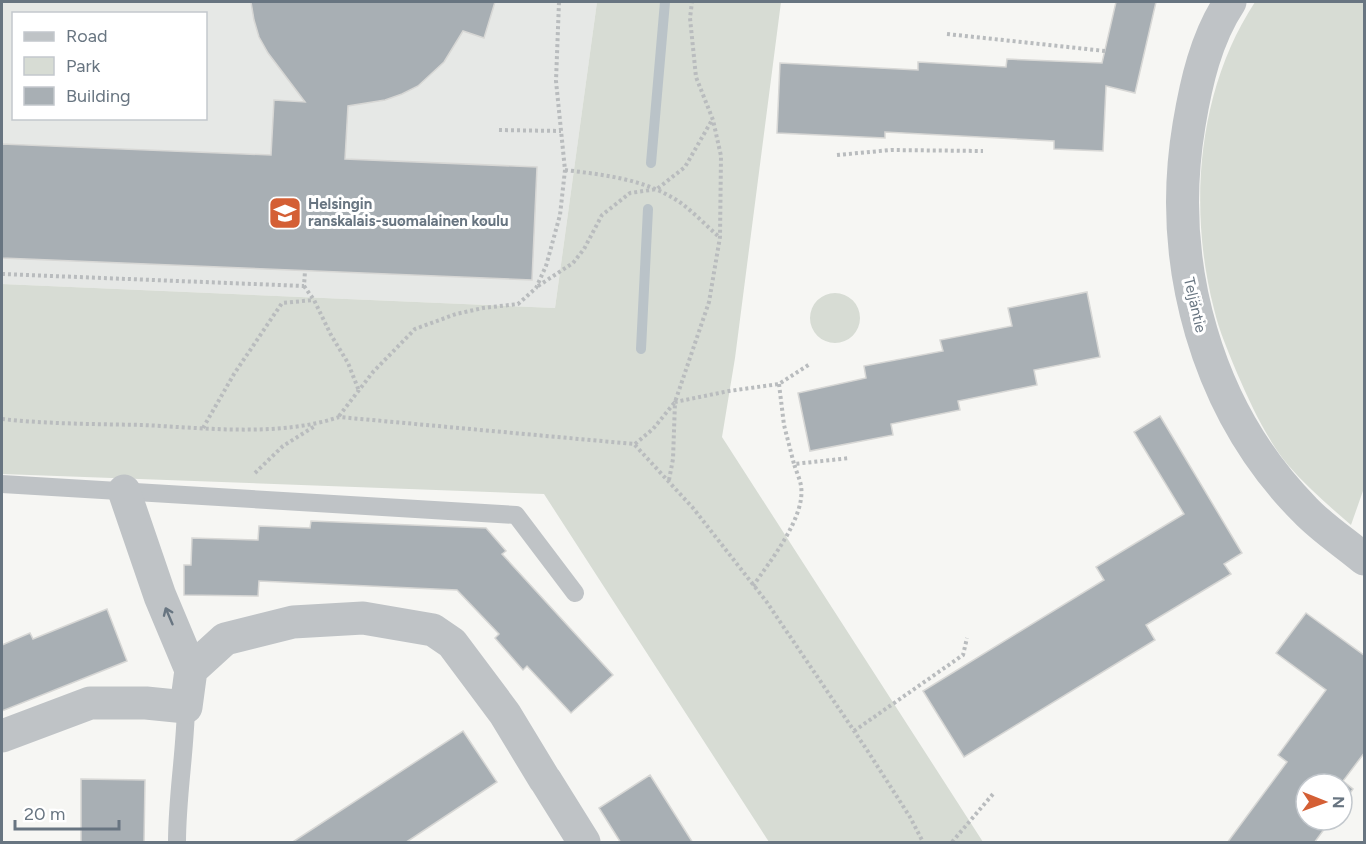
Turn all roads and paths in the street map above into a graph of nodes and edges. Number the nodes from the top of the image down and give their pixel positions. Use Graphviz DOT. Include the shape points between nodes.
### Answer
graph roads {
  1 [pos="559,2"];
  2 [pos="692,2"];
  3 [pos="1230,2"];
  4 [pos="947,34"];
  5 [pos="1105,51"];
  6 [pos="713,120"];
  7 [pos="499,130"];
  8 [pos="561,131"];
  9 [pos="983,151"];
  10 [pos="837,155"];
  11 [pos="565,170"];
  12 [pos="657,189"];
  13 [pos="720,237"];
  14 [pos="305,271"];
  15 [pos="2,274"];
  16 [pos="304,286"];
  17 [pos="536,288"];
  18 [pos="314,300"];
  19 [pos="810,364"];
  20 [pos="779,384"];
  21 [pos="359,391"];
  22 [pos="675,402"];
  23 [pos="339,417"];
  24 [pos="2,420"];
  25 [pos="318,424"];
  26 [pos="203,428"];
  27 [pos="634,444"];
  28 [pos="850,458"];
  29 [pos="794,464"];
  30 [pos="669,481"];
  31 [pos="2,484"];
  32 [pos="124,491"];
  33 [pos="224,497"];
  34 [pos="1365,559"];
  35 [pos="753,586"];
  36 [pos="575,593"];
  37 [pos="967,638"];
  38 [pos="191,670"];
  39 [pos="186,708"];
  40 [pos="854,731"];
  41 [pos="2,736"];
  42 [pos="993,794"];
  43 [pos="177,843"];
  44 [pos="584,843"];
  45 [pos="923,843"];
  46 [pos="951,843"];
  1 -- 8 [label="path" via="556,81"];
  2 -- 6 [label="path" via="696,77"];
  3 -- 34 [label="street, Teljäntie" via="1211,38 1200,71 1186,144 1181,189 1188,280 1205,348 1225,397 1265,462 1306,512"];
  4 -- 5 [label="path"];
  6 -- 12 [label="path" via="685,167"];
  6 -- 13 [label="path" via="721,156"];
  7 -- 8 [label="path"];
  8 -- 11 [label="path"];
  9 -- 10 [label="path" via="891,150"];
  11 -- 12 [label="path" via="620,177"];
  11 -- 17 [label="path" via="560,215"];
  12 -- 13 [label="path" via="681,203"];
  12 -- 17 [label="path" via="630,193 602,215 573,263"];
  13 -- 22 [label="path" via="709,302"];
  14 -- 16 [label="path"];
  15 -- 16 [label="path"];
  16 -- 18 [label="path"];
  17 -- 21 [label="path" via="518,304 456,314 415,329"];
  18 -- 21 [label="path"];
  18 -- 26 [label="path" via="282,303"];
  19 -- 20 [label="path"];
  20 -- 22 [label="path"];
  20 -- 29 [label="path"];
  21 -- 23 [label="path"];
  22 -- 27 [label="path" via="653,429"];
  22 -- 30 [label="path"];
  23 -- 25 [label="path"];
  23 -- 27 [label="path"];
  24 -- 26 [label="path"];
  25 -- 26 [label="path"];
  25 -- 33 [label="path" via="283,446"];
  27 -- 30 [label="path"];
  28 -- 29 [label="path"];
  29 -- 35 [label="path" via="801,501 785,537"];
  30 -- 35 [label="path"];
  31 -- 32 [label="lane"];
  32 -- 33 [label="lane"];
  38 -- 32 [label="street, one-way" via="160,596"];
  33 -- 36 [label="lane" via="516,515"];
  35 -- 40 [label="path"];
  37 -- 40 [label="path" via="963,655"];
  38 -- 39 [label="street"];
  38 -- 44 [label="street" via="225,639 293,622 363,618 432,630 452,643 505,714"];
  39 -- 41 [label="street" via="90,703"];
  39 -- 43 [label="lane"];
  40 -- 45 [label="path"];
  42 -- 46 [label="path"];
}
